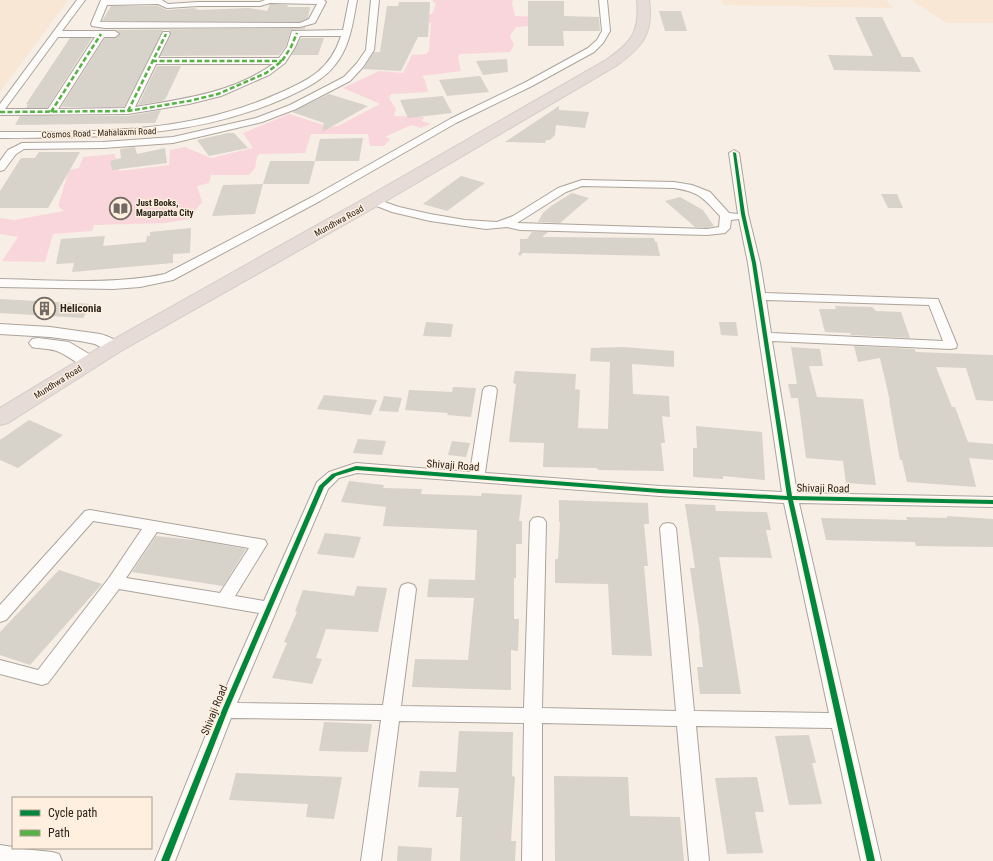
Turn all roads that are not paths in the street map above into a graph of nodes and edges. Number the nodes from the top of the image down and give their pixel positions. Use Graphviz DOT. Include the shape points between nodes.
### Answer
graph roads {
  1 [pos="81,0"];
  2 [pos="353,0"];
  3 [pos="375,0"];
  4 [pos="603,0"];
  5 [pos="629,0"];
  6 [pos="643,0"];
  7 [pos="324,1"];
  8 [pos="105,2"];
  9 [pos="262,6"];
  10 [pos="161,7"];
  11 [pos="150,26"];
  12 [pos="254,29"];
  13 [pos="297,33"];
  14 [pos="346,33"];
  15 [pos="55,34"];
  16 [pos="101,34"];
  17 [pos="146,34"];
  18 [pos="166,34"];
  19 [pos="152,61"];
  20 [pos="282,61"];
  21 [pos="0,111"];
  22 [pos="128,111"];
  23 [pos="50,112"];
  24 [pos="0,135"];
  25 [pos="103,139"];
  26 [pos="456,146"];
  27 [pos="734,153"];
  28 [pos="0,168"];
  29 [pos="373,201"];
  30 [pos="726,216"];
  31 [pos="743,217"];
  32 [pos="506,223"];
  33 [pos="0,283"];
  34 [pos="758,296"];
  35 [pos="0,329"];
  36 [pos="764,337"];
  37 [pos="0,341"];
  38 [pos="107,343"];
  39 [pos="83,358"];
  40 [pos="490,390"];
  41 [pos="0,400"];
  42 [pos="0,418"];
  43 [pos="477,477"];
  44 [pos="790,498"];
  45 [pos="993,502"];
  46 [pos="538,522"];
  47 [pos="152,527"];
  48 [pos="668,528"];
  49 [pos="115,582"];
  50 [pos="408,589"];
  51 [pos="224,600"];
  52 [pos="269,608"];
  53 [pos="0,616"];
  54 [pos="0,667"];
  55 [pos="225,710"];
  56 [pos="391,713"];
  57 [pos="533,716"];
  58 [pos="685,718"];
  59 [pos="839,720"];
  60 [pos="0,854"];
  61 [pos="52,861"];
  62 [pos="165,861"];
  63 [pos="371,861"];
  64 [pos="532,861"];
  65 [pos="699,861"];
  66 [pos="871,861"];
  1 -- 15 [label="street"];
  2 -- 14 [label="street, Cosmos Road - Mahalaxmi Road"];
  3 -- 25 [label="street" via="370,50 348,79 333,87 259,120 173,140"];
  4 -- 33 [label="street" via="606,31 591,50 454,121 316,199 169,277 113,285"];
  5 -- 26 [label="highway, Mundhwa Road" via="632,16 627,35 620,44"];
  6 -- 26 [label="highway, Mundhwa Road" via="644,26 634,46 595,73"];
  7 -- 9 [label="street"];
  7 -- 12 [label="street" via="309,24"];
  8 -- 10 [label="street"];
  8 -- 11 [label="street" via="95,24"];
  9 -- 10 [label="street" via="198,4"];
  9 -- 12 [label="street"];
  10 -- 11 [label="street"];
  11 -- 12 [label="street"];
  11 -- 17 [label="street"];
  12 -- 13 [label="street"];
  12 -- 18 [label="street"];
  13 -- 14 [label="street"];
  13 -- 20 [label="street"];
  14 -- 25 [label="street, Cosmos Road - Mahalaxmi Road" via="337,57 331,65 317,77 273,101 205,123"];
  15 -- 16 [label="street"];
  15 -- 21 [label="street"];
  16 -- 17 [label="street"];
  16 -- 23 [label="street"];
  17 -- 18 [label="street"];
  18 -- 19 [label="street"];
  19 -- 20 [label="street"];
  19 -- 22 [label="street"];
  20 -- 22 [label="street" via="266,73 218,94"];
  21 -- 23 [label="street"];
  22 -- 23 [label="street"];
  24 -- 25 [label="street, Cosmos Road - Mahalaxmi Road"];
  25 -- 28 [label="street" via="22,146 12,152"];
  26 -- 29 [label="highway, Mundhwa Road"];
  26 -- 38 [label="highway, Mundhwa Road"];
  27 -- 31 [label="street"];
  29 -- 32 [label="street" via="411,214 491,226"];
  29 -- 38 [label="highway, Mundhwa Road"];
  30 -- 31 [label="street"];
  30 -- 32 [label="street" via="721,231 707,232 520,227"];
  30 -- 32 [label="street" via="706,194 688,187 582,183 570,185"];
  31 -- 34 [label="street" via="754,263"];
  34 -- 36 [label="street"];
  34 -- 36 [label="street" via="934,302 951,345"];
  35 -- 38 [label="street" via="50,332"];
  36 -- 44 [label="street"];
  37 -- 39 [label="street" via="62,346"];
  38 -- 39 [label="highway, Mundhwa Road"];
  39 -- 41 [label="highway, Mundhwa Road"];
  39 -- 42 [label="highway, Mundhwa Road"];
  40 -- 43 [label="street"];
  43 -- 44 [label="street, Shivaji Road"];
  43 -- 52 [label="street, Shivaji Road" via="356,468 334,475 322,486"];
  44 -- 45 [label="street, Shivaji Road"];
  44 -- 59 [label="street"];
  46 -- 57 [label="street"];
  47 -- 49 [label="street"];
  47 -- 51 [label="street" via="259,544"];
  47 -- 53 [label="street" via="90,515"];
  48 -- 58 [label="street"];
  49 -- 51 [label="street"];
  49 -- 54 [label="street" via="42,678"];
  50 -- 56 [label="street"];
  51 -- 52 [label="street"];
  52 -- 55 [label="street, Shivaji Road"];
  55 -- 56 [label="street"];
  55 -- 62 [label="street, Shivaji Road"];
  56 -- 57 [label="street"];
  56 -- 63 [label="street"];
  57 -- 58 [label="street"];
  57 -- 64 [label="street"];
  58 -- 59 [label="street"];
  58 -- 65 [label="street"];
  59 -- 66 [label="street"];
  60 -- 61 [label="street"];
}
